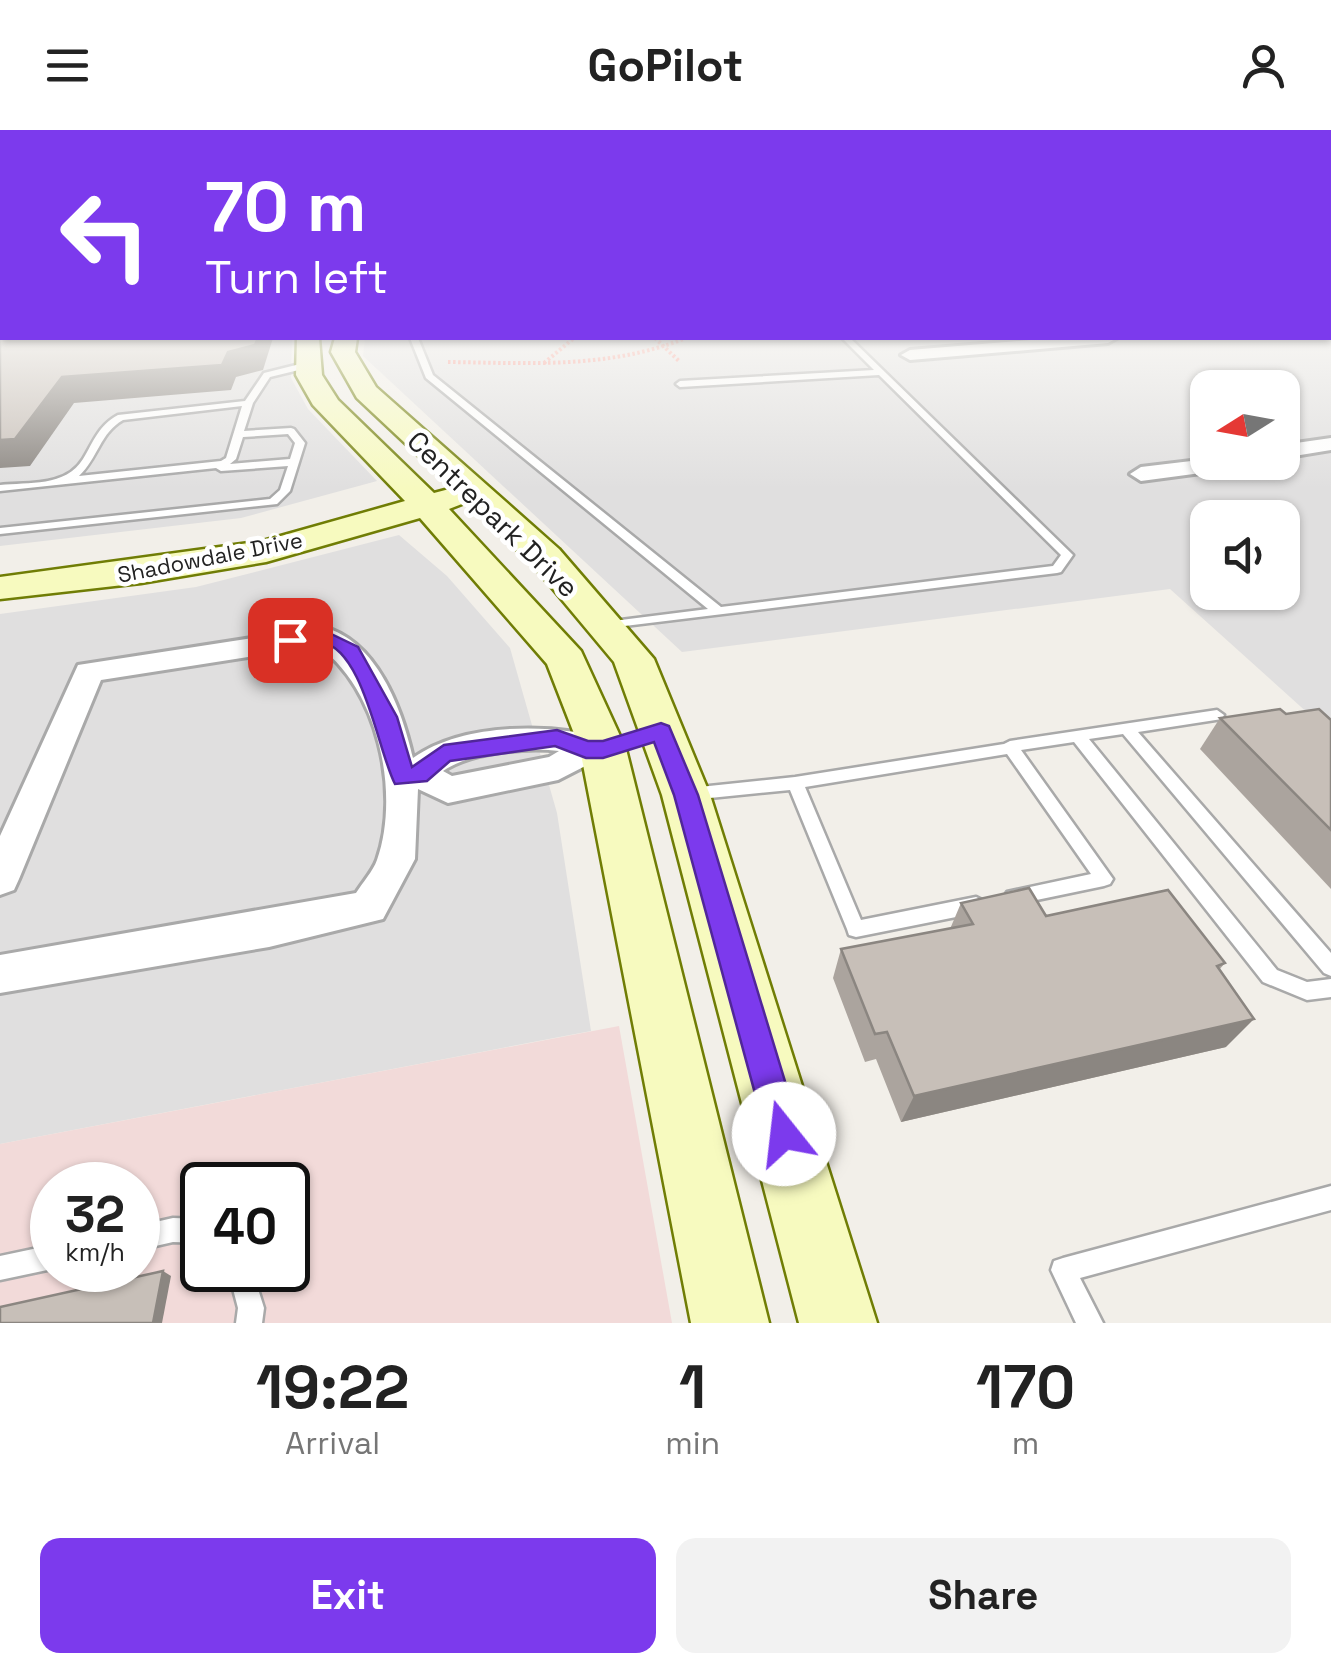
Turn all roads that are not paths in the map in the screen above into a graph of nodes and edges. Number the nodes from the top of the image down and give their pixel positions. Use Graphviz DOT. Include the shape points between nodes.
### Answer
graph roads {
  1 [pos="265,378"];
  2 [pos="353,378"];
  3 [pos="431,378"];
  4 [pos="786,378"];
  5 [pos="887,378"];
  6 [pos="680,384"];
  7 [pos="248,403"];
  8 [pos="238,434"];
  9 [pos="1331,444"];
  10 [pos="1300,449"];
  11 [pos="294,462"];
  12 [pos="1190,467"];
  13 [pos="212,469"];
  14 [pos="1141,474"];
  15 [pos="60,481"];
  16 [pos="440,487"];
  17 [pos="0,488"];
  18 [pos="0,530"];
  19 [pos="0,558"];
  20 [pos="0,588"];
  21 [pos="718,611"];
  22 [pos="605,626"];
  23 [pos="1217,715"];
  24 [pos="1126,728"];
  25 [pos="661,731"];
  26 [pos="1078,736"];
  27 [pos="1011,748"];
  28 [pos="594,749"];
  29 [pos="411,776"];
  30 [pos="795,783"];
  31 [pos="686,795"];
  32 [pos="0,879"];
  33 [pos="1331,967"];
  34 [pos="0,974"];
  35 [pos="1331,988"];
  36 [pos="1331,1198"];
  37 [pos="30,1262"];
  38 [pos="0,1268"];
  39 [pos="246,1292"];
  40 [pos="249,1323"];
  41 [pos="730,1323"];
  42 [pos="838,1323"];
  43 [pos="1090,1323"];
  1 -- 7 [label="lane"];
  2 -- 16 [label="street, Centrepark Drive"];
  3 -- 21 [label="lane"];
  4 -- 6 [label="lane"];
  5 -- 21 [label="lane" via="1066,555 1057,569"];
  7 -- 8 [label="lane"];
  7 -- 15 [label="lane" via="121,417 103,426 79,471"];
  8 -- 11 [label="lane" via="291,432 300,443"];
  8 -- 13 [label="lane" via="231,458"];
  9 -- 10 [label="street"];
  11 -- 13 [label="lane"];
  11 -- 18 [label="lane" via="285,491 273,502"];
  12 -- 14 [label="street"];
  13 -- 15 [label="lane"];
  15 -- 17 [label="lane"];
  16 -- 19 [label="street, Shadowdale Drive" via="242,529"];
  16 -- 20 [label="street, Shadowdale Drive" via="266,551"];
  16 -- 22 [label="street, Centrepark Drive" via="546,557"];
  16 -- 28 [label="street, Centrepark Drive" via="566,660"];
  21 -- 22 [label="lane"];
  22 -- 25 [label="street, Centrepark Drive" via="633,659"];
  23 -- 24 [label="lane"];
  24 -- 26 [label="lane"];
  24 -- 33 [label="lane"];
  25 -- 28 [label="street"];
  25 -- 31 [label="street, Centrepark Drive"];
  26 -- 27 [label="lane"];
  26 -- 35 [label="lane" via="1270,976 1307,991"];
  27 -- 30 [label="lane"];
  27 -- 30 [label="lane" via="1104,878 856,929"];
  28 -- 29 [label="street" via="558,768 448,790"];
  28 -- 41 [label="street, Centrepark Drive"];
  29 -- 32 [label="street" via="348,647 323,636 89,672"];
  29 -- 34 [label="street" via="396,860 369,907"];
  30 -- 31 [label="lane"];
  31 -- 42 [label="street, Centrepark Drive"];
  36 -- 43 [label="lane" via="1064,1270"];
  37 -- 38 [label="lane"];
  39 -- 40 [label="lane"];
}
